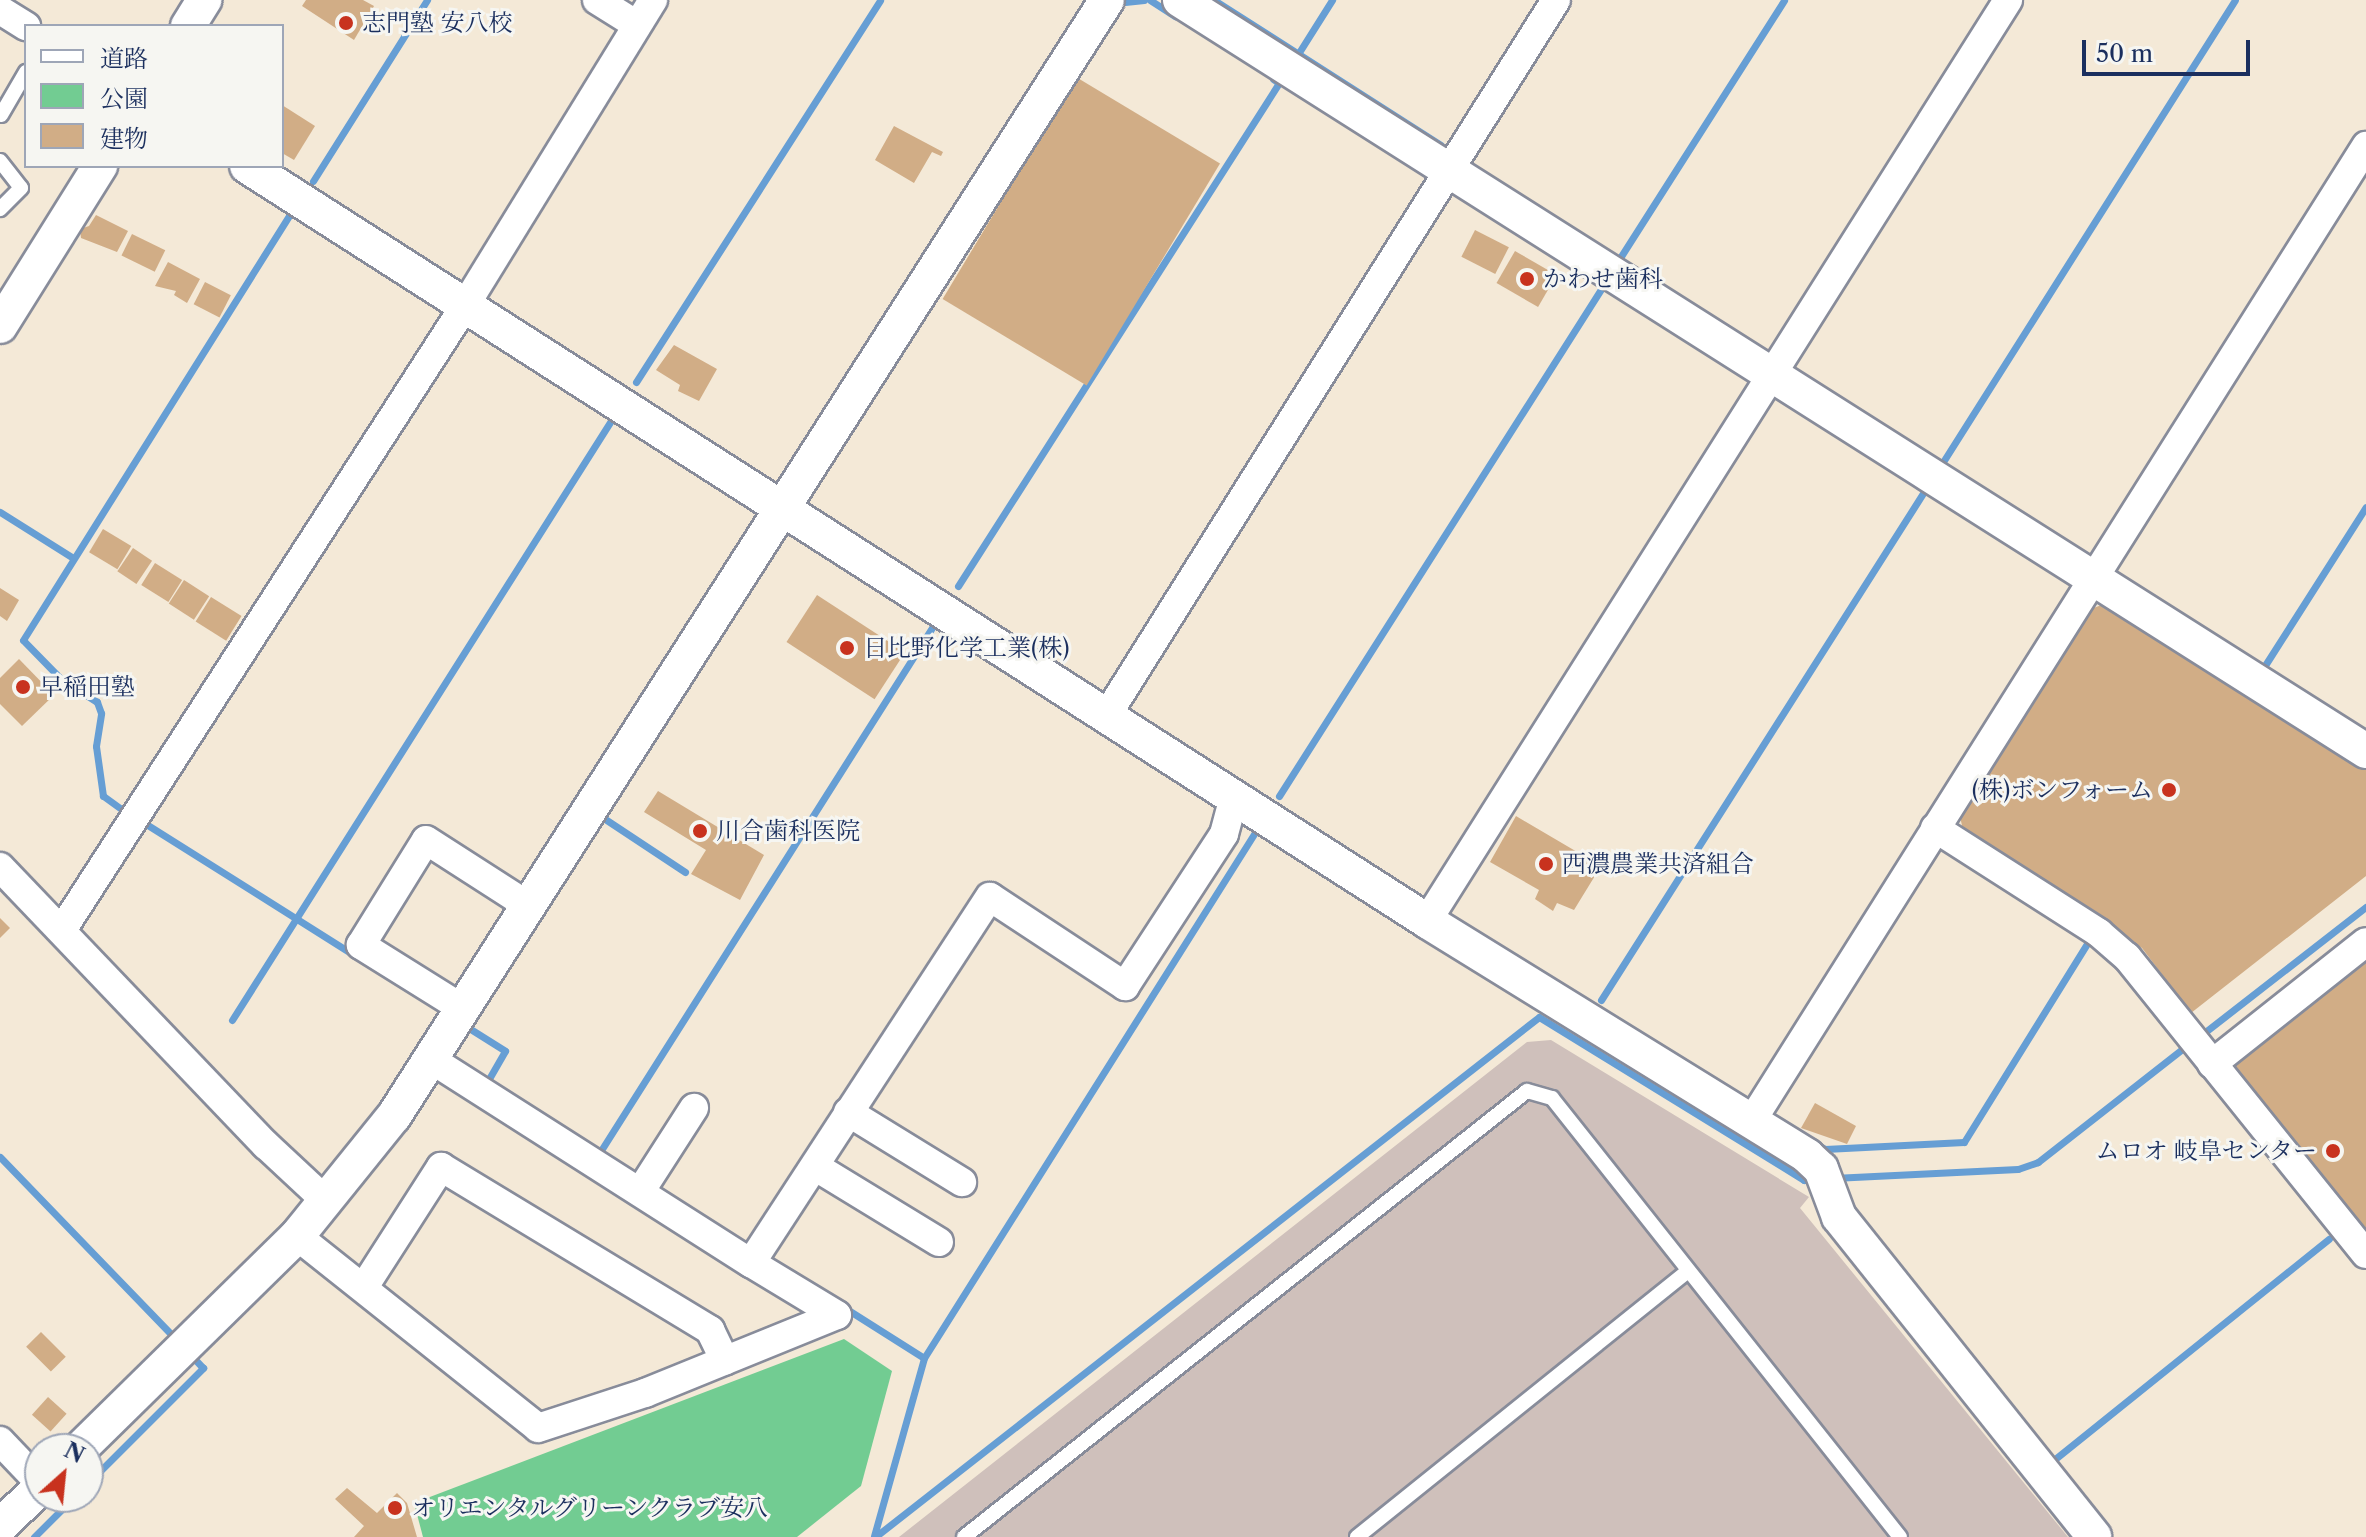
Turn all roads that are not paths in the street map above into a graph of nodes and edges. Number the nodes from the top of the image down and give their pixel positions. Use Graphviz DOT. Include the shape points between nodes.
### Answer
graph roads {
  1 [pos="204,0"];
  2 [pos="597,0"];
  3 [pos="653,0"];
  4 [pos="1107,0"];
  5 [pos="1180,0"];
  6 [pos="1556,0"];
  7 [pos="2008,0"];
  8 [pos="0,10"];
  9 [pos="189,24"];
  10 [pos="24,25"];
  11 [pos="637,25"];
  12 [pos="24,75"];
  13 [pos="0,115"];
  14 [pos="2366,146"];
  15 [pos="0,161"];
  16 [pos="99,168"];
  17 [pos="250,168"];
  18 [pos="1448,171"];
  19 [pos="0,209"];
  20 [pos="466,304"];
  21 [pos="0,326"];
  22 [pos="1771,374"];
  23 [pos="783,509"];
  24 [pos="2095,577"];
  25 [pos="1107,715"];
  26 [pos="2366,751"];
  27 [pos="1234,796"];
  28 [pos="1935,828"];
  29 [pos="0,867"];
  30 [pos="529,906"];
  31 [pos="1427,921"];
  32 [pos="62,930"];
  33 [pos="2366,942"];
  34 [pos="465,1010"];
  35 [pos="2200,1049"];
  36 [pos="432,1060"];
  37 [pos="694,1108"];
  38 [pos="848,1112"];
  39 [pos="1751,1122"];
  40 [pos="816,1167"];
  41 [pos="962,1182"];
  42 [pos="640,1192"];
  43 [pos="326,1201"];
  44 [pos="297,1236"];
  45 [pos="939,1242"];
  46 [pos="2366,1254"];
  47 [pos="751,1263"];
  48 [pos="1688,1271"];
  49 [pos="364,1287"];
  50 [pos="725,1361"];
  51 [pos="96,1433"];
  52 [pos="0,1441"];
  53 [pos="24,1468"];
  54 [pos="24,1502"];
  55 [pos="0,1526"];
  56 [pos="964,1537"];
  57 [pos="1357,1537"];
  58 [pos="1900,1537"];
  59 [pos="2094,1537"];
  1 -- 9 [label="street"];
  2 -- 11 [label="street"];
  3 -- 11 [label="street"];
  4 -- 23 [label="street"];
  5 -- 18 [label="street"];
  6 -- 18 [label="street"];
  7 -- 22 [label="street"];
  8 -- 10 [label="street"];
  11 -- 20 [label="street"];
  12 -- 13 [label="lane"];
  14 -- 24 [label="street"];
  15 -- 19 [label="lane" via="21,188"];
  16 -- 21 [label="street"];
  17 -- 20 [label="street"];
  18 -- 22 [label="street"];
  18 -- 25 [label="street"];
  20 -- 23 [label="street"];
  20 -- 32 [label="street"];
  22 -- 24 [label="street"];
  22 -- 31 [label="street"];
  23 -- 25 [label="street"];
  23 -- 30 [label="street"];
  24 -- 26 [label="street"];
  24 -- 28 [label="street"];
  25 -- 27 [label="street"];
  27 -- 31 [label="street"];
  27 -- 38 [label="street" via="1224,834 1125,986 990,897"];
  28 -- 35 [label="street" via="2099,933 2127,957"];
  28 -- 39 [label="street"];
  29 -- 32 [label="street"];
  30 -- 34 [label="street"];
  30 -- 34 [label="street" via="426,840 361,945"];
  31 -- 39 [label="street"];
  32 -- 43 [label="street"];
  33 -- 35 [label="street"];
  34 -- 36 [label="street"];
  35 -- 46 [label="street"];
  36 -- 42 [label="street"];
  36 -- 43 [label="street"];
  37 -- 42 [label="street"];
  38 -- 40 [label="street"];
  38 -- 41 [label="street"];
  39 -- 59 [label="street" via="1824,1182 1839,1217"];
  40 -- 45 [label="street"];
  40 -- 47 [label="street"];
  42 -- 47 [label="street"];
  43 -- 44 [label="street"];
  44 -- 49 [label="street"];
  44 -- 51 [label="street"];
  47 -- 50 [label="street" via="837,1315"];
  48 -- 56 [label="lane" via="1552,1098 1527,1091"];
  48 -- 57 [label="lane"];
  48 -- 58 [label="lane"];
  49 -- 50 [label="street" via="538,1428"];
  49 -- 50 [label="street" via="441,1167 710,1330"];
  52 -- 53 [label="street"];
  54 -- 55 [label="street"];
}
